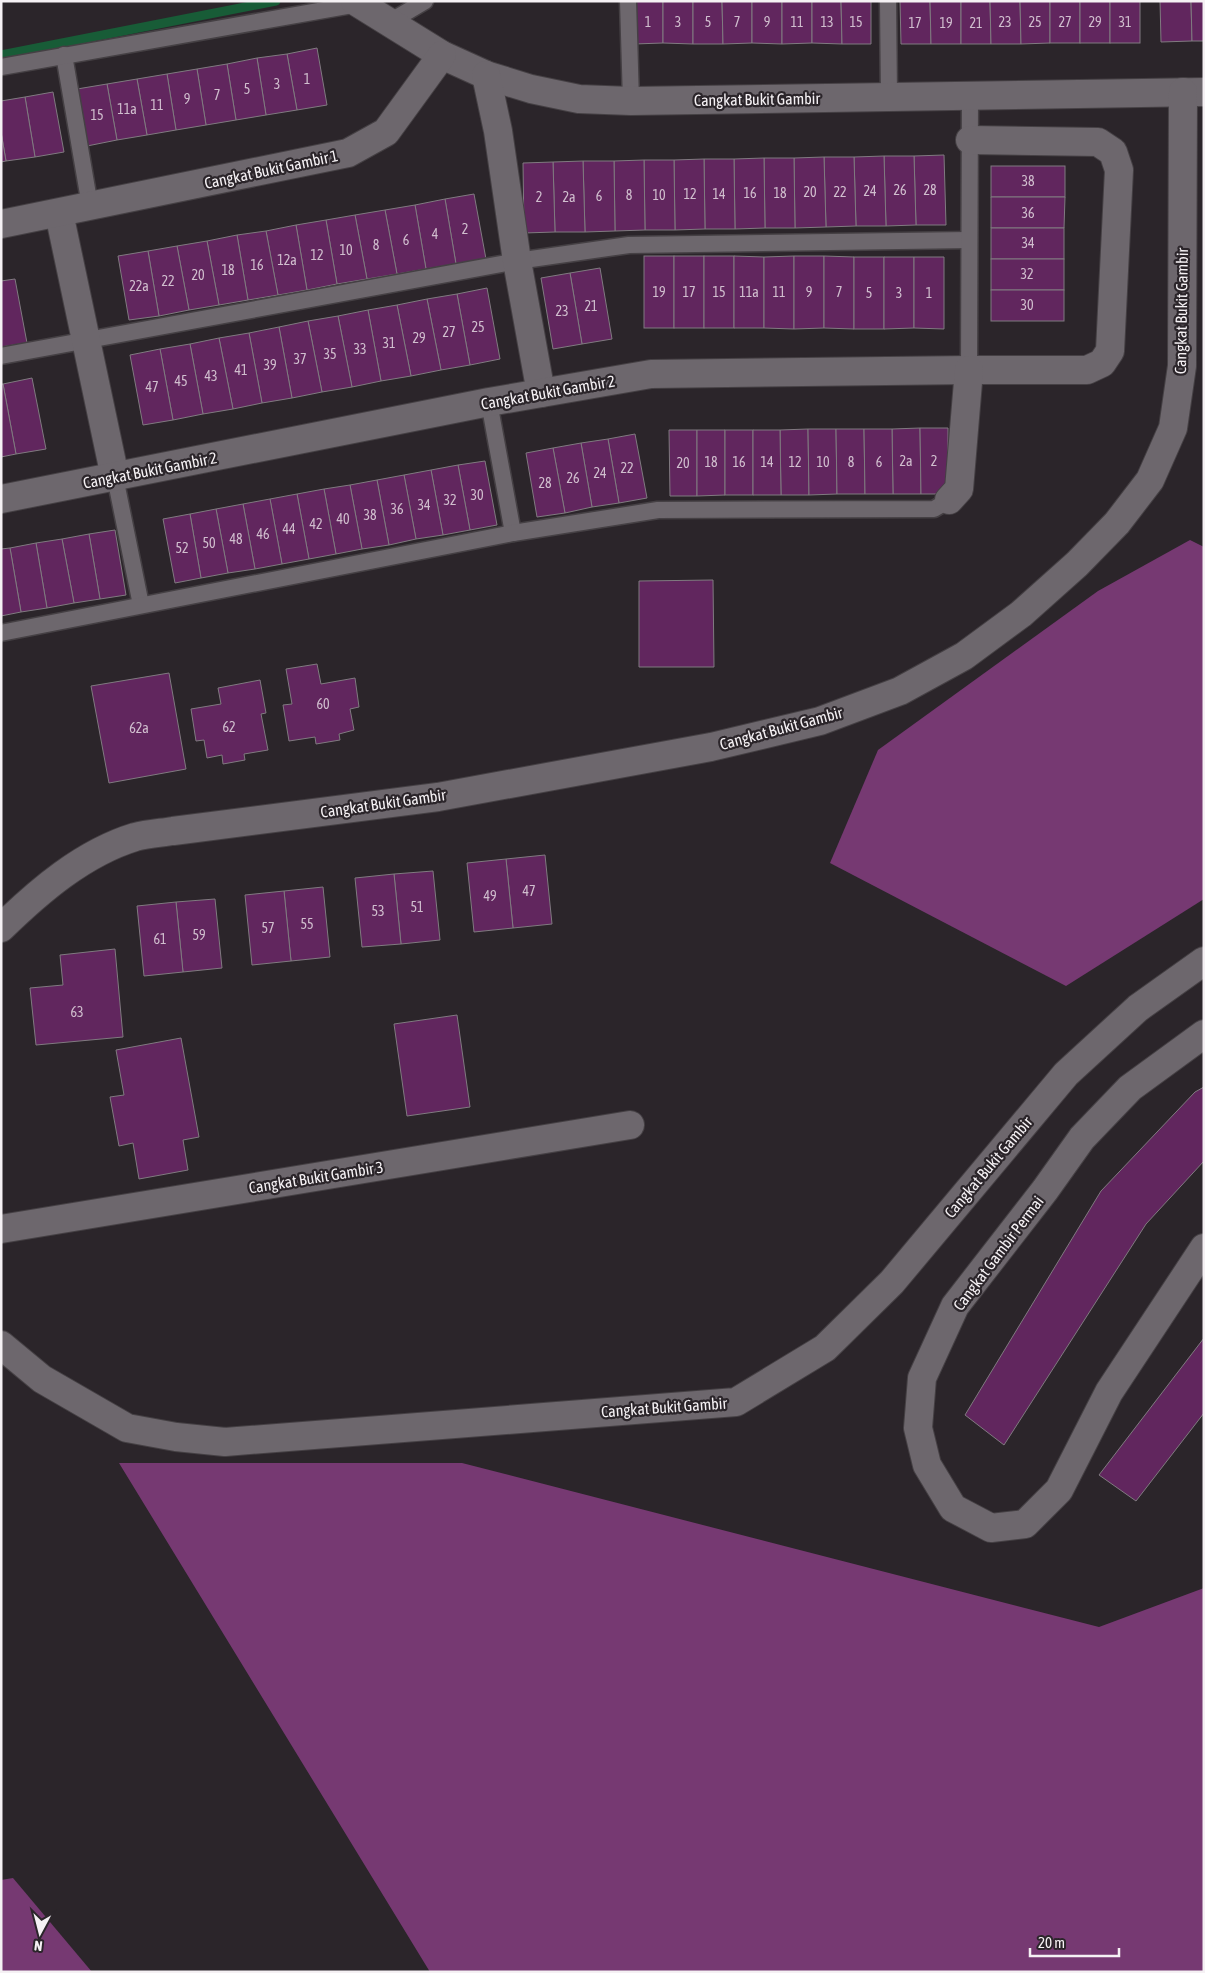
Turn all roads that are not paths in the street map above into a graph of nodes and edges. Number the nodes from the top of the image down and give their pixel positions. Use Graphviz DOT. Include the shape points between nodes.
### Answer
graph roads {
  1 [pos="425,1"];
  2 [pos="628,1"];
  3 [pos="888,1"];
  4 [pos="356,3"];
  5 [pos="388,23"];
  6 [pos="64,55"];
  7 [pos="442,55"];
  8 [pos="1,67"];
  9 [pos="486,75"];
  10 [pos="1193,92"];
  11 [pos="970,96"];
  12 [pos="889,97"];
  13 [pos="631,101"];
  14 [pos="970,140"];
  15 [pos="90,206"];
  16 [pos="59,212"];
  17 [pos="1,224"];
  18 [pos="969,240"];
  19 [pos="518,261"];
  20 [pos="85,340"];
  21 [pos="1,356"];
  22 [pos="968,370"];
  23 [pos="540,393"];
  24 [pos="489,402"];
  25 [pos="115,477"];
  26 [pos="1,499"];
  27 [pos="949,500"];
  28 [pos="513,533"];
  29 [pos="141,605"];
  30 [pos="1,633"];
  31 [pos="1,928"];
  32 [pos="1204,961"];
  33 [pos="1204,1034"];
  34 [pos="630,1125"];
  35 [pos="1,1229"];
  36 [pos="1204,1248"];
  37 [pos="1,1345"];
  1 -- 5 [label="lane"];
  2 -- 13 [label="lane"];
  3 -- 12 [label="lane"];
  4 -- 5 [label="street, Cangkat Bukit Gambir"];
  4 -- 6 [label="lane"];
  5 -- 7 [label="street, Cangkat Bukit Gambir"];
  6 -- 8 [label="lane"];
  6 -- 15 [label="lane"];
  7 -- 9 [label="street, Cangkat Bukit Gambir"];
  7 -- 15 [label="street, Cangkat Bukit Gambir 1" via="386,132 348,153"];
  9 -- 13 [label="street, Cangkat Bukit Gambir" via="531,89 579,98"];
  9 -- 19 [label="street"];
  10 -- 11 [label="street, Cangkat Bukit Gambir"];
  10 -- 31 [label="street, Cangkat Bukit Gambir" via="1182,366 1172,428 1150,480 1117,523 1021,614 964,656 900,690 820,721 711,747 438,797 135,837 96,854 56,879"];
  11 -- 12 [label="street, Cangkat Bukit Gambir"];
  11 -- 14 [label="lane"];
  12 -- 13 [label="street, Cangkat Bukit Gambir"];
  14 -- 18 [label="lane"];
  14 -- 22 [label="street, Cangkat Bukit Gambir 2" via="1098,142 1112,152 1119,170 1110,351 1102,363 1087,370"];
  15 -- 16 [label="street, Cangkat Bukit Gambir 1"];
  16 -- 17 [label="street, Cangkat Bukit Gambir 1"];
  16 -- 20 [label="street"];
  18 -- 19 [label="lane" via="629,245"];
  18 -- 22 [label="lane"];
  19 -- 20 [label="lane"];
  19 -- 23 [label="street"];
  20 -- 21 [label="lane"];
  20 -- 25 [label="street"];
  22 -- 23 [label="street, Cangkat Bukit Gambir 2" via="651,374"];
  22 -- 27 [label="street" via="959,489"];
  23 -- 24 [label="street, Cangkat Bukit Gambir 2"];
  24 -- 25 [label="street, Cangkat Bukit Gambir 2"];
  24 -- 28 [label="lane"];
  25 -- 26 [label="street, Cangkat Bukit Gambir 2"];
  25 -- 29 [label="lane"];
  27 -- 28 [label="lane" via="934,509 658,510"];
  28 -- 29 [label="lane"];
  29 -- 30 [label="lane"];
  32 -- 37 [label="street, Cangkat Bukit Gambir" via="1138,1008 1066,1074 892,1282 825,1348 736,1402 225,1442 127,1428 42,1379"];
  33 -- 36 [label="street, Cangkat Gambir Permai" via="1130,1088 1082,1138 956,1306 922,1378 918,1428 928,1465 954,1508 991,1528 1024,1524 1058,1490 1109,1392"];
  34 -- 35 [label="street, Cangkat Bukit Gambir 3"];
}
